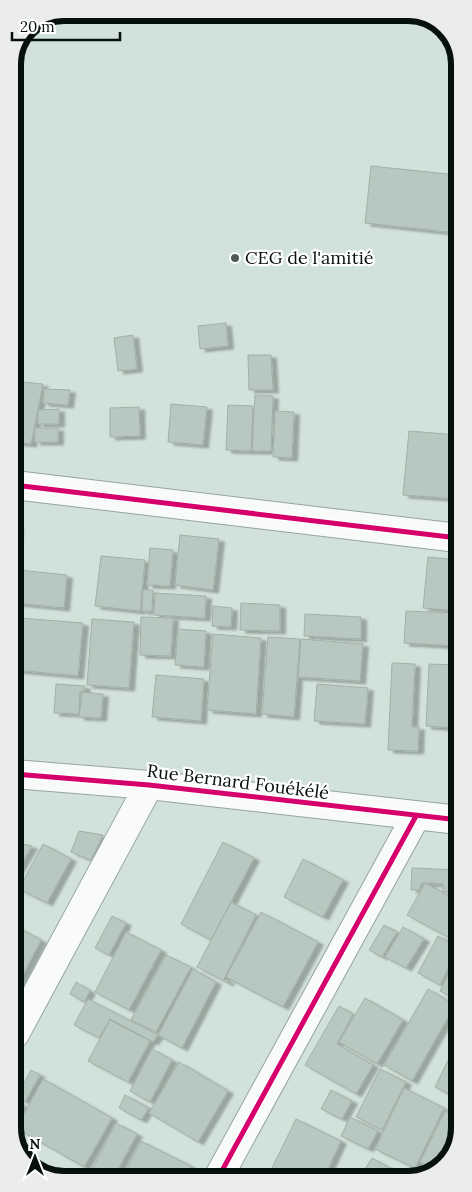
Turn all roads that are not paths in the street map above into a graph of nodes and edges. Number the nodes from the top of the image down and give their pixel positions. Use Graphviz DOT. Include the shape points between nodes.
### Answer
graph roads {
  1 [pos="21,486"];
  2 [pos="451,537"];
  3 [pos="21,775"];
  4 [pos="149,785"];
  5 [pos="416,816"];
  6 [pos="451,819"];
  7 [pos="21,1023"];
  8 [pos="222,1171"];
  1 -- 2 [label="street"];
  3 -- 4 [label="street, Rue Bernard Fouékélé"];
  4 -- 5 [label="street, Rue Bernard Fouékélé"];
  4 -- 7 [label="street"];
  5 -- 6 [label="street, Rue Bernard Fouékélé"];
  5 -- 8 [label="street"];
}
